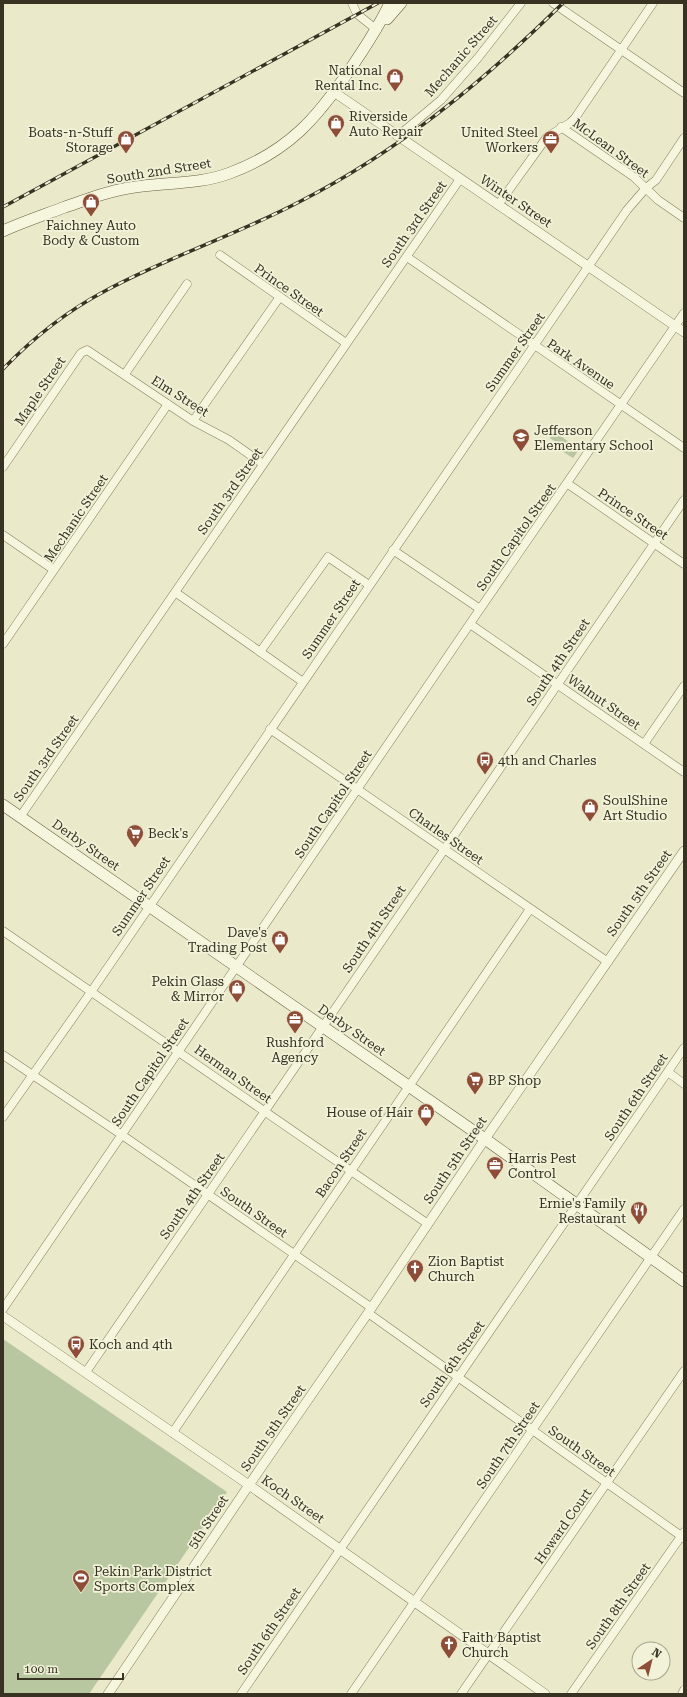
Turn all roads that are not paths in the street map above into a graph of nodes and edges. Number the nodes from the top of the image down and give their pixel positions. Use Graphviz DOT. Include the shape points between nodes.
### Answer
graph roads {
  1 [pos="352,3"];
  2 [pos="390,3"];
  3 [pos="401,3"];
  4 [pos="521,3"];
  5 [pos="553,3"];
  6 [pos="653,3"];
  7 [pos="377,30"];
  8 [pos="621,50"];
  9 [pos="334,92"];
  10 [pos="684,93"];
  11 [pos="561,127"];
  12 [pos="398,136"];
  13 [pos="684,138"];
  14 [pos="460,179"];
  15 [pos="646,188"];
  16 [pos="498,205"];
  17 [pos="684,218"];
  18 [pos="3,231"];
  19 [pos="220,254"];
  20 [pos="407,257"];
  21 [pos="588,266"];
  22 [pos="187,284"];
  23 [pos="279,298"];
  24 [pos="684,313"];
  25 [pos="675,326"];
  26 [pos="684,332"];
  27 [pos="346,344"];
  28 [pos="534,346"];
  29 [pos="85,350"];
  30 [pos="125,374"];
  31 [pos="168,404"];
  32 [pos="621,405"];
  33 [pos="193,421"];
  34 [pos="684,448"];
  35 [pos="263,464"];
  36 [pos="3,467"];
  37 [pos="568,484"];
  38 [pos="684,500"];
  39 [pos="3,535"];
  40 [pos="654,543"];
  41 [pos="393,550"];
  42 [pos="684,564"];
  43 [pos="54,570"];
  44 [pos="369,585"];
  45 [pos="175,592"];
  46 [pos="480,609"];
  47 [pos="470,624"];
  48 [pos="3,644"];
  49 [pos="260,652"];
  50 [pos="303,682"];
  51 [pos="558,684"];
  52 [pos="684,686"];
  53 [pos="270,729"];
  54 [pos="644,744"];
  55 [pos="684,772"];
  56 [pos="358,789"];
  57 [pos="3,805"];
  58 [pos="20,817"];
  59 [pos="444,849"];
  60 [pos="684,851"];
  61 [pos="148,906"];
  62 [pos="530,909"];
  63 [pos="3,931"];
  64 [pos="608,962"];
  65 [pos="237,967"];
  66 [pos="91,992"];
  67 [pos="322,1026"];
  68 [pos="684,1048"];
  69 [pos="179,1051"];
  70 [pos="3,1055"];
  71 [pos="668,1072"];
  72 [pos="32,1076"];
  73 [pos="684,1084"];
  74 [pos="408,1086"];
  75 [pos="266,1111"];
  76 [pos="3,1117"];
  77 [pos="122,1135"];
  78 [pos="485,1139"];
  79 [pos="350,1170"];
  80 [pos="208,1194"];
  81 [pos="577,1204"];
  82 [pos="684,1209"];
  83 [pos="428,1224"];
  84 [pos="294,1254"];
  85 [pos="651,1257"];
  86 [pos="684,1281"];
  87 [pos="3,1309"];
  88 [pos="370,1311"];
  89 [pos="3,1316"];
  90 [pos="684,1371"];
  91 [pos="86,1372"];
  92 [pos="458,1377"];
  93 [pos="532,1430"];
  94 [pos="173,1432"];
  95 [pos="607,1483"];
  96 [pos="249,1484"];
  97 [pos="683,1535"];
  98 [pos="340,1549"];
  99 [pos="414,1602"];
  100 [pos="488,1654"];
  101 [pos="684,1690"];
  102 [pos="108,1694"];
  103 [pos="241,1694"];
  104 [pos="351,1694"];
  105 [pos="461,1694"];
  106 [pos="545,1694"];
  107 [pos="571,1694"];
  108 [pos="682,1694"];
  1 -- 7 [label="street" via="357,14"];
  2 -- 7 [label="main road, South 2nd Street"];
  3 -- 7 [label="main road"];
  4 -- 12 [label="street, Mechanic Street" via="477,60 441,100"];
  5 -- 8 [label="street"];
  6 -- 8 [label="street"];
  7 -- 9 [label="main road, South 2nd Street"];
  8 -- 10 [label="street"];
  8 -- 11 [label="street" via="575,118"];
  9 -- 12 [label="street, Winter Street"];
  9 -- 18 [label="main road, South 2nd Street" via="314,118 295,136 266,156 231,173 201,180 109,192"];
  11 -- 15 [label="street, McLean Street"];
  11 -- 16 [label="street" via="547,137"];
  12 -- 14 [label="street, Winter Street"];
  13 -- 15 [label="street, Summer Street" via="656,180"];
  14 -- 16 [label="street, Winter Street"];
  14 -- 20 [label="street, South 3rd Street"];
  15 -- 17 [label="street, McLean Street"];
  15 -- 21 [label="street, Summer Street" via="627,210"];
  16 -- 21 [label="street, Winter Street"];
  19 -- 23 [label="street, Prince Street"];
  20 -- 27 [label="street, South 3rd Street"];
  20 -- 28 [label="street, Park Avenue"];
  21 -- 25 [label="street, Winter Street"];
  21 -- 28 [label="street, Summer Street"];
  22 -- 30 [label="street"];
  23 -- 27 [label="street, Prince Street"];
  23 -- 33 [label="street"];
  24 -- 25 [label="street, South Capitol Street"];
  25 -- 26 [label="street, Winter Street"];
  25 -- 32 [label="street, South Capitol Street"];
  27 -- 35 [label="street, South 3rd Street"];
  28 -- 32 [label="street, Park Avenue"];
  28 -- 41 [label="street, Summer Street"];
  29 -- 30 [label="street, Elm Street"];
  29 -- 36 [label="street, Maple Street"];
  30 -- 31 [label="street, Elm Street"];
  31 -- 33 [label="street, Elm Street"];
  31 -- 43 [label="street, Mechanic Street"];
  32 -- 34 [label="street, Park Avenue"];
  32 -- 37 [label="street, South Capitol Street"];
  33 -- 35 [label="street, Elm Street" via="229,440"];
  35 -- 45 [label="street, South 3rd Street"];
  37 -- 40 [label="street, Prince Street"];
  37 -- 46 [label="street, South Capitol Street"];
  38 -- 40 [label="street, South 4th Street"];
  39 -- 43 [label="street"];
  40 -- 42 [label="street, Prince Street"];
  40 -- 51 [label="street, South 4th Street"];
  41 -- 44 [label="street, Summer Street"];
  41 -- 46 [label="street"];
  43 -- 48 [label="street, Mechanic Street"];
  44 -- 49 [label="street" via="328,557"];
  44 -- 50 [label="street, Summer Street"];
  45 -- 49 [label="street"];
  45 -- 58 [label="street, South 3rd Street"];
  46 -- 47 [label="street, South Capitol Street"];
  47 -- 51 [label="street, Walnut Street"];
  47 -- 56 [label="street, South Capitol Street"];
  49 -- 50 [label="street"];
  50 -- 53 [label="street, Summer Street"];
  51 -- 54 [label="street, Walnut Street"];
  51 -- 59 [label="street, South 4th Street"];
  52 -- 54 [label="street"];
  53 -- 56 [label="street, Charles Street"];
  53 -- 61 [label="street, Summer Street"];
  54 -- 55 [label="street, Walnut Street"];
  56 -- 59 [label="street, Charles Street"];
  56 -- 65 [label="street, South Capitol Street"];
  57 -- 58 [label="main road, Derby Street"];
  58 -- 61 [label="main road, Derby Street"];
  59 -- 62 [label="street, Charles Street"];
  59 -- 67 [label="street, South 4th Street"];
  60 -- 64 [label="street, South 5th Street"];
  61 -- 65 [label="main road, Derby Street"];
  61 -- 66 [label="street, Summer Street"];
  62 -- 64 [label="street, Charles Street"];
  62 -- 74 [label="street, Bacon Street"];
  63 -- 66 [label="street, Herman Street"];
  64 -- 78 [label="street, South 5th Street"];
  65 -- 67 [label="main road, Derby Street"];
  65 -- 69 [label="street, South Capitol Street"];
  66 -- 69 [label="street, Herman Street"];
  66 -- 72 [label="street, Summer Street"];
  67 -- 74 [label="main road, Derby Street"];
  67 -- 75 [label="street, South 4th Street"];
  68 -- 71 [label="street, South 6th Street"];
  69 -- 75 [label="street, Herman Street"];
  69 -- 77 [label="street, South Capitol Street"];
  70 -- 72 [label="street, South Street"];
  71 -- 73 [label="street"];
  71 -- 81 [label="street, South 6th Street"];
  72 -- 76 [label="street, Summer Street"];
  72 -- 77 [label="street, South Street"];
  74 -- 78 [label="main road, Derby Street"];
  74 -- 79 [label="street, Bacon Street"];
  75 -- 79 [label="street, Herman Street"];
  75 -- 80 [label="street, South 4th Street"];
  77 -- 80 [label="street, South Street"];
  77 -- 87 [label="street, South Capitol Street"];
  78 -- 81 [label="main road, Derby Street"];
  78 -- 83 [label="street, South 5th Street"];
  79 -- 83 [label="street, Herman Street"];
  79 -- 84 [label="street, Bacon Street"];
  80 -- 84 [label="street, South Street"];
  80 -- 91 [label="street, South 4th Street"];
  81 -- 85 [label="main road, Derby Street"];
  81 -- 92 [label="street, South 6th Street"];
  82 -- 85 [label="street, South 7th Street"];
  83 -- 88 [label="street, South 5th Street"];
  84 -- 88 [label="street, South Street"];
  84 -- 94 [label="street, Bacon Street"];
  85 -- 86 [label="main road, Derby Street"];
  85 -- 93 [label="street, South 7th Street"];
  88 -- 92 [label="street, South Street"];
  88 -- 96 [label="street, South 5th Street"];
  89 -- 91 [label="street, Koch Street"];
  90 -- 95 [label="street, Howard Court"];
  91 -- 94 [label="street, Koch Street"];
  92 -- 93 [label="street, South Street"];
  92 -- 98 [label="street, South 6th Street"];
  93 -- 95 [label="street, South Street"];
  93 -- 99 [label="street, South 7th Street"];
  94 -- 96 [label="street, Koch Street"];
  95 -- 97 [label="street, South Street"];
  95 -- 100 [label="street, Howard Court"];
  96 -- 98 [label="street, Koch Street"];
  96 -- 102 [label="street, 5th Street"];
  97 -- 107 [label="street, South 8th Street"];
  98 -- 99 [label="street, Koch Street"];
  98 -- 103 [label="street, South 6th Street"];
  99 -- 100 [label="street, Koch Street"];
  99 -- 104 [label="street, South 7th Street"];
  100 -- 105 [label="street, Howard Court"];
  100 -- 106 [label="street, Koch Street"];
  101 -- 108 [label="street"];
}
